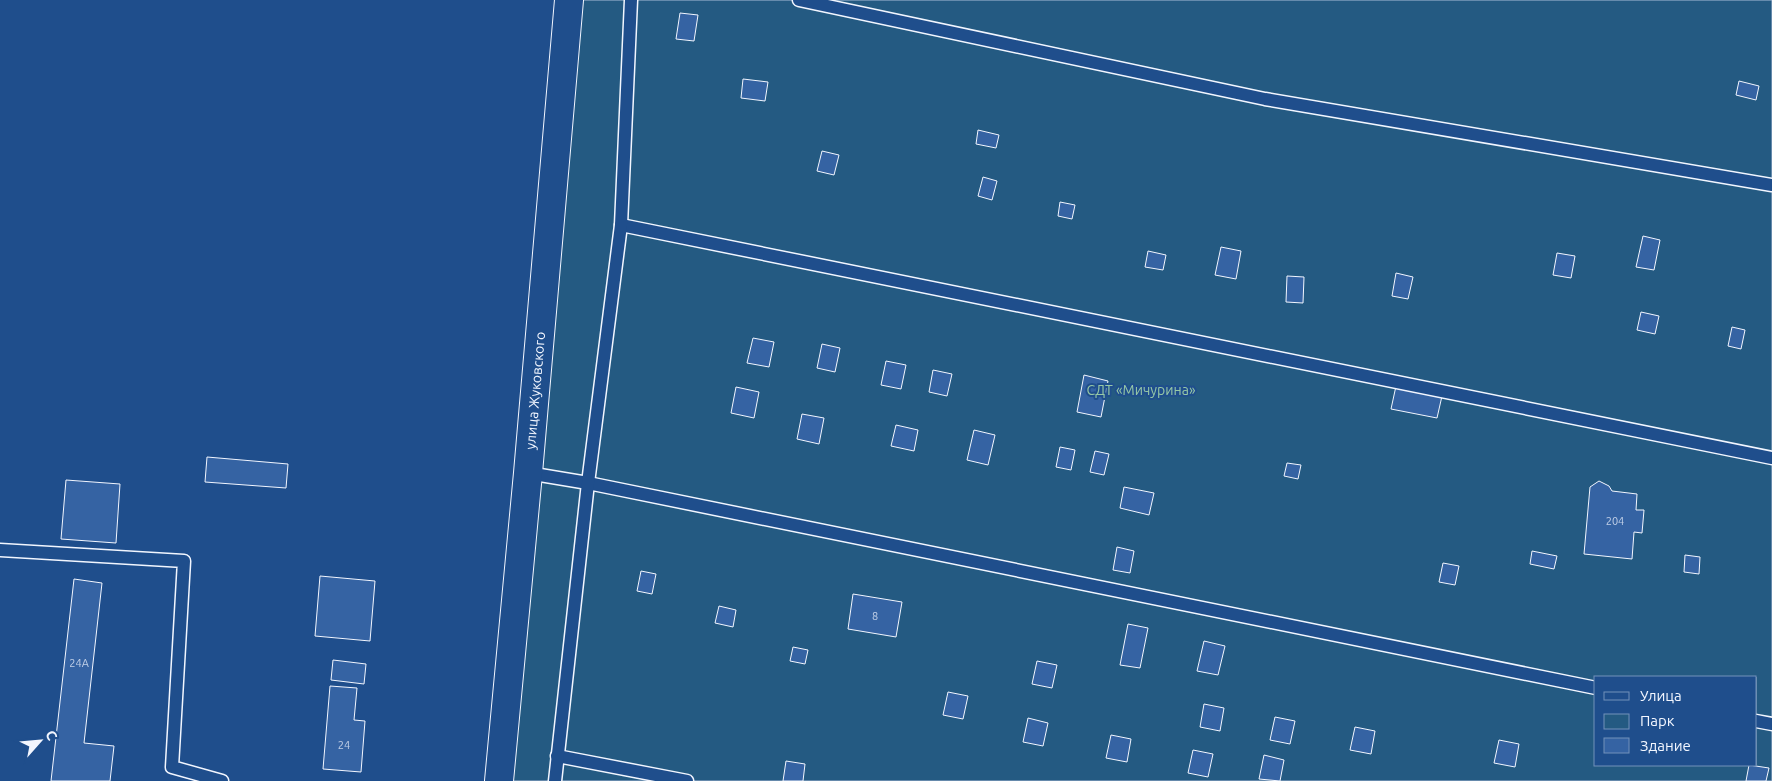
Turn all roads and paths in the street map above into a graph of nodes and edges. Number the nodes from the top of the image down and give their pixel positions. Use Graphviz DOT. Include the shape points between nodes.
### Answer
graph roads {
  1 [pos="570,0"];
  2 [pos="631,0"];
  3 [pos="798,0"];
  4 [pos="1772,184"];
  5 [pos="621,225"];
  6 [pos="1772,458"];
  7 [pos="528,473"];
  8 [pos="588,483"];
  9 [pos="0,550"];
  10 [pos="1594,688"];
  11 [pos="1757,721"];
  12 [pos="1772,724"];
  13 [pos="557,756"];
  14 [pos="222,781"];
  15 [pos="499,781"];
  16 [pos="555,781"];
  17 [pos="687,781"];
  1 -- 7 [label="main road, улица Жуковского"];
  2 -- 5 [label="lane"];
  3 -- 4 [label="lane" via="1265,99"];
  5 -- 6 [label="lane"];
  5 -- 8 [label="lane"];
  7 -- 8 [label="lane"];
  7 -- 15 [label="main road, улица Жуковского"];
  8 -- 10 [label="lane"];
  8 -- 13 [label="lane"];
  9 -- 14 [label="lane" via="184,561 172,767"];
  11 -- 12 [label="lane"];
  13 -- 16 [label="lane"];
  13 -- 17 [label="lane"];
}
